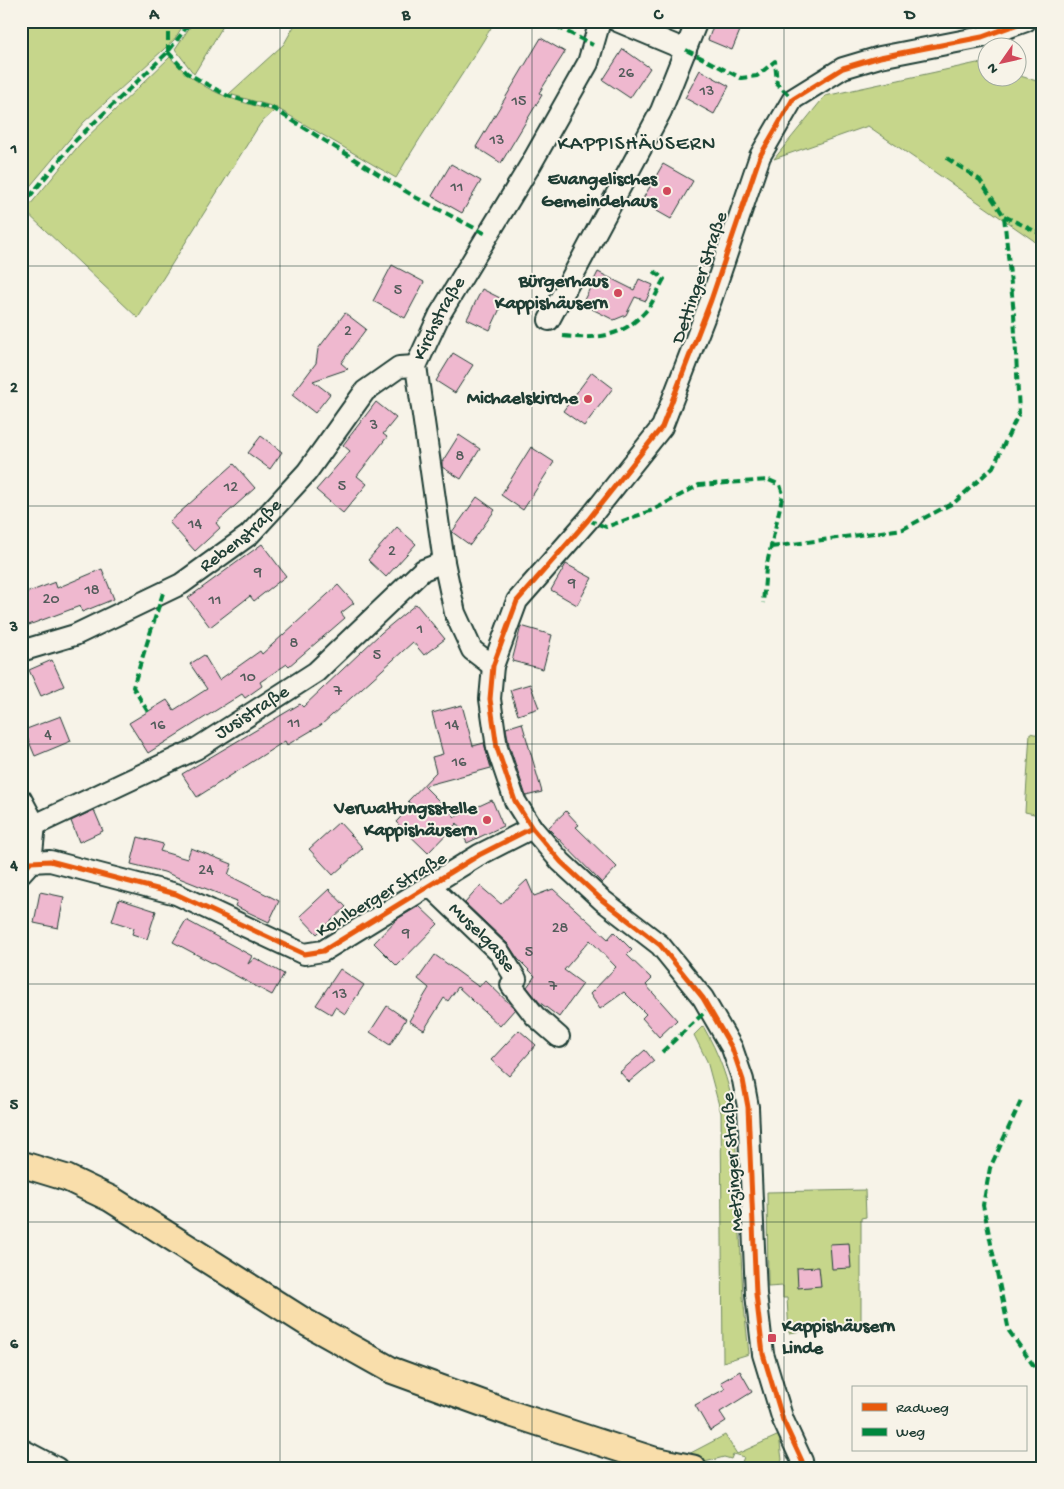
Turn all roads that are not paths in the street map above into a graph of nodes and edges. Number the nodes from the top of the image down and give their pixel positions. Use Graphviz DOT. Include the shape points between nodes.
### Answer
graph roads {
  1 [pos="600,21"];
  2 [pos="617,21"];
  3 [pos="697,21"];
  4 [pos="1026,21"];
  5 [pos="686,50"];
  6 [pos="548,320"];
  7 [pos="416,366"];
  8 [pos="444,562"];
  9 [pos="21,651"];
  10 [pos="494,666"];
  11 [pos="21,799"];
  12 [pos="34,825"];
  13 [pos="532,828"];
  14 [pos="26,867"];
  15 [pos="431,887"];
  16 [pos="559,1037"];
  17 [pos="21,1164"];
  18 [pos="21,1449"];
  19 [pos="57,1468"];
  20 [pos="693,1468"];
  21 [pos="803,1468"];
  1 -- 7 [label="street, Kirchstraße" via="588,62 531,164 440,314"];
  2 -- 5 [label="street"];
  3 -- 5 [label="street"];
  4 -- 10 [label="street, Dettinger Straße" via="982,38 880,57 843,68 793,99 760,156 711,300 662,427 588,520 517,601"];
  5 -- 6 [label="street" via="661,111"];
  7 -- 8 [label="street, Kirchstraße"];
  7 -- 9 [label="street, Rebenstraße" via="399,367 365,391 307,472 249,535 222,555 176,587 75,635"];
  8 -- 10 [label="street, Kirchstraße" via="455,614 472,650"];
  8 -- 12 [label="street, Jusistraße" via="423,570 316,672 196,749"];
  10 -- 13 [label="street, Metzinger Straße" via="490,699 497,748 515,801"];
  11 -- 12 [label="street"];
  12 -- 14 [label="street"];
  13 -- 15 [label="street, Kohlberger Straße" via="480,855"];
  13 -- 21 [label="street, Metzinger Straße" via="561,862 602,900 660,945 703,998 732,1048 744,1080 748,1107 756,1294 763,1354 781,1413"];
  14 -- 15 [label="street, Kohlberger Straße" via="50,861 176,894 304,954 323,951"];
  15 -- 16 [label="street, Muselgasse" via="500,953 516,978 511,985 535,1016"];
  17 -- 20 [label="main road" via="67,1178 111,1199 308,1323 391,1370 512,1414 654,1460"];
  18 -- 19 [label="street"];
}
